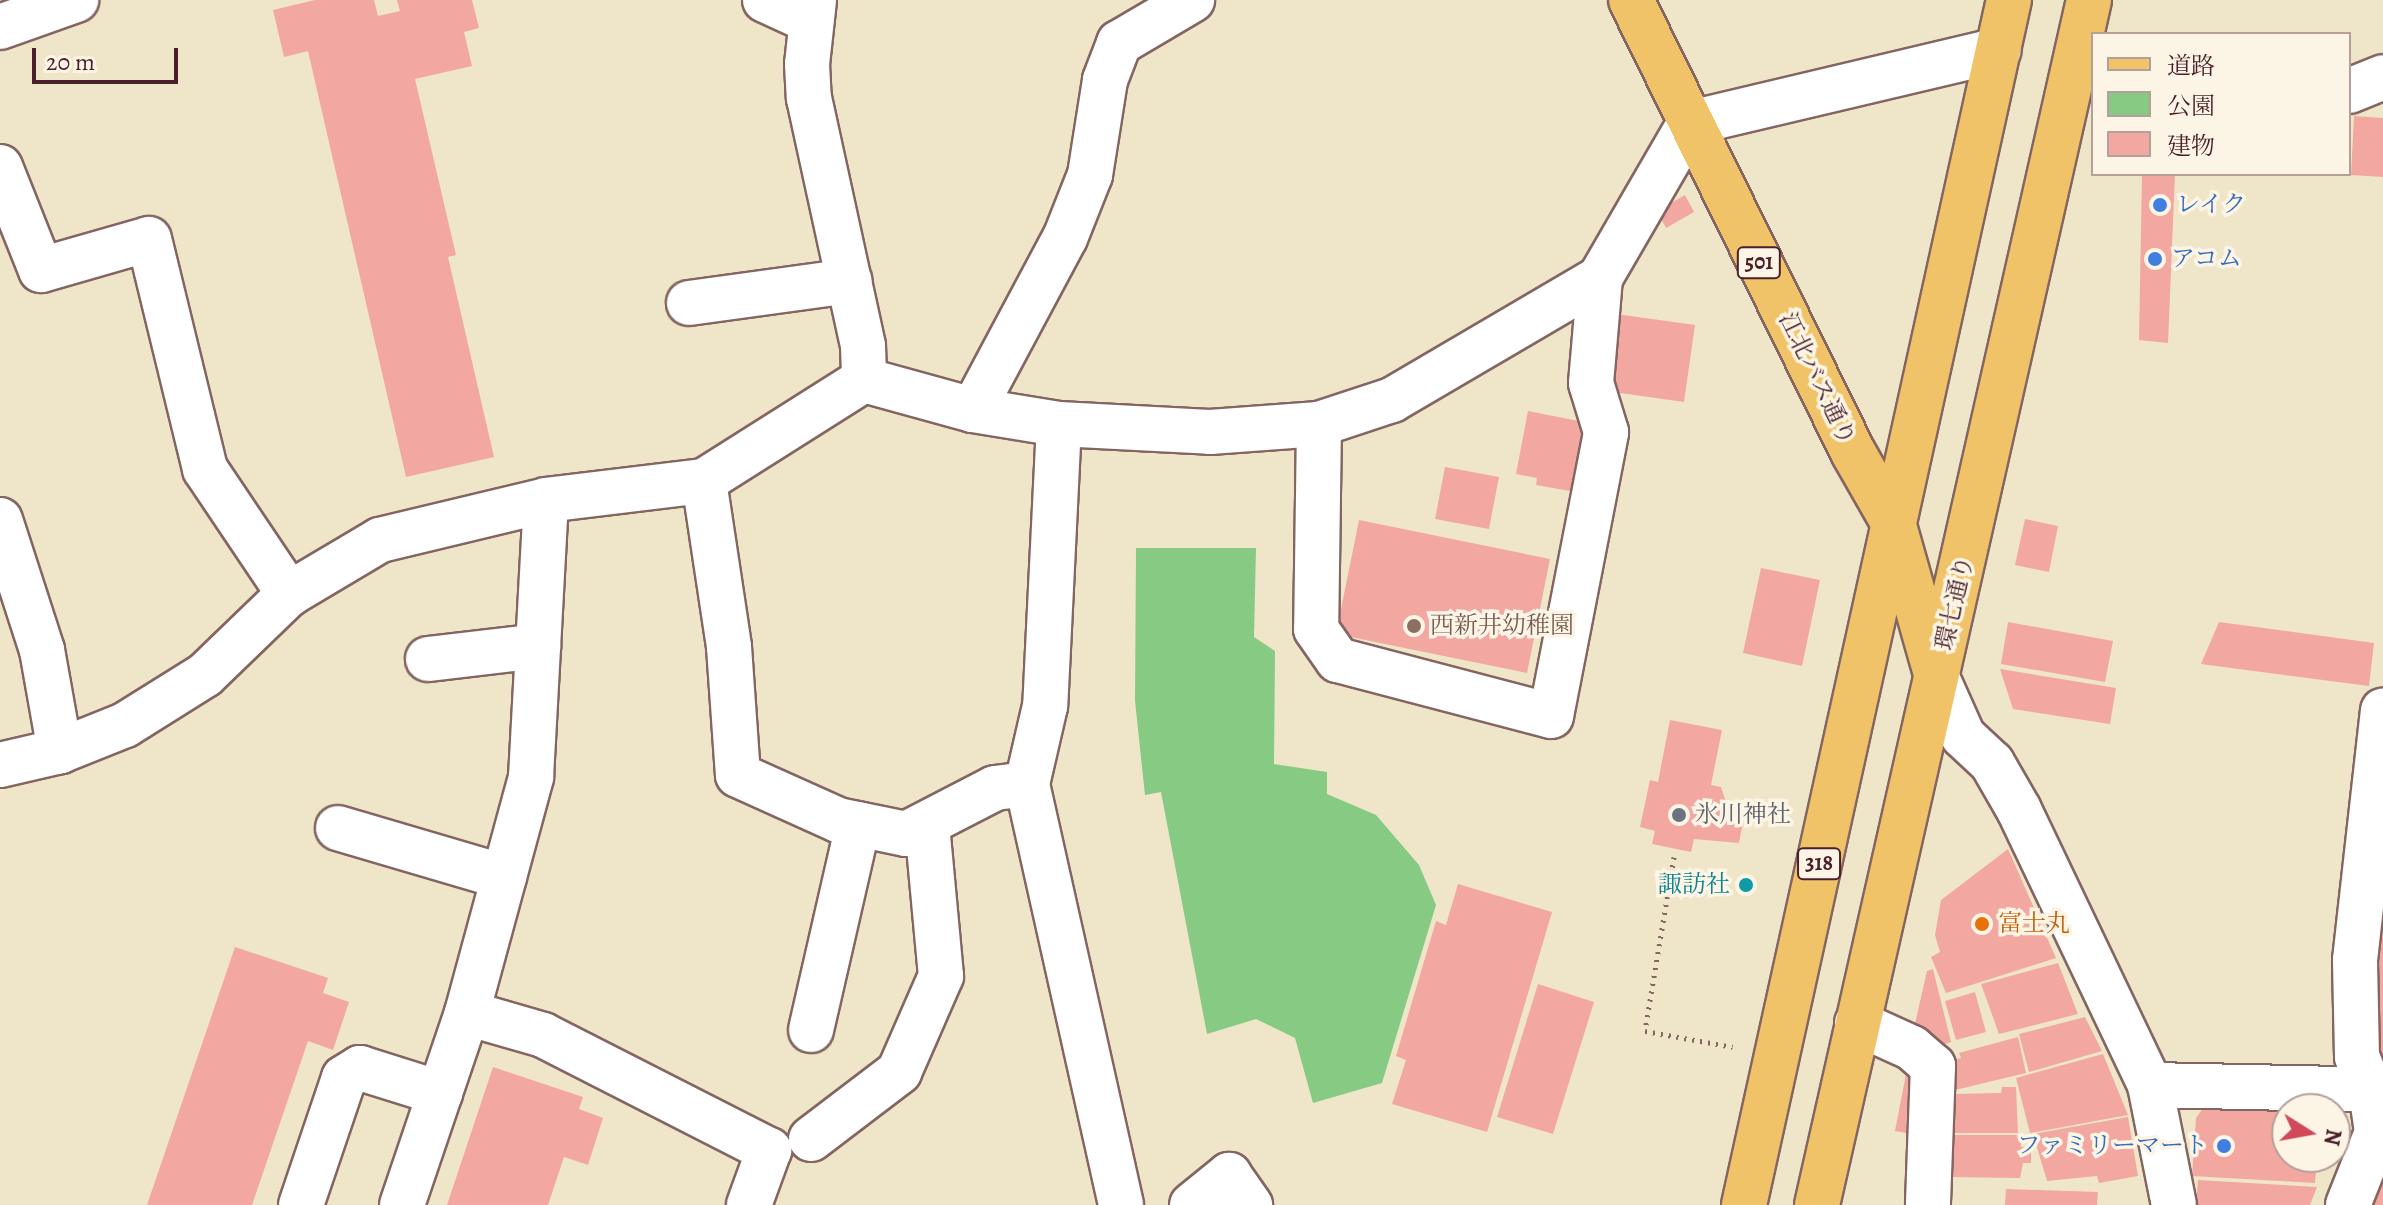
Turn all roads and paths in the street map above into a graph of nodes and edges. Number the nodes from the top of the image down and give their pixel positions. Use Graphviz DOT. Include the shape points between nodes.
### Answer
graph roads {
  1 [pos="76,0"];
  2 [pos="765,0"];
  3 [pos="1192,0"];
  4 [pos="1631,0"];
  5 [pos="2009,0"];
  6 [pos="2089,0"];
  7 [pos="812,11"];
  8 [pos="0,27"];
  9 [pos="1998,50"];
  10 [pos="2083,73"];
  11 [pos="2383,77"];
  12 [pos="2351,90"];
  13 [pos="1690,123"];
  14 [pos="0,167"];
  15 [pos="1600,278"];
  16 [pos="850,281"];
  17 [pos="689,303"];
  18 [pos="864,380"];
  19 [pos="973,410"];
  20 [pos="1059,424"];
  21 [pos="1319,424"];
  22 [pos="704,481"];
  23 [pos="546,500"];
  24 [pos="0,520"];
  25 [pos="1893,522"];
  26 [pos="289,594"];
  27 [pos="538,646"];
  28 [pos="428,659"];
  29 [pos="1938,680"];
  30 [pos="2383,711"];
  31 [pos="60,751"];
  32 [pos="0,765"];
  33 [pos="1027,784"];
  34 [pos="858,824"];
  35 [pos="927,825"];
  36 [pos="338,828"];
  37 [pos="1674,857"];
  38 [pos="504,877"];
  39 [pos="467,1013"];
  40 [pos="1857,1023"];
  41 [pos="811,1030"];
  42 [pos="1734,1047"];
  43 [pos="2150,1085"];
  44 [pos="440,1093"];
  45 [pos="2379,1093"];
  46 [pos="811,1139"];
  47 [pos="301,1205"];
  48 [pos="402,1205"];
  49 [pos="749,1205"];
  50 [pos="1121,1205"];
  51 [pos="1192,1205"];
  52 [pos="1250,1205"];
  53 [pos="1744,1205"];
  54 [pos="1817,1205"];
  55 [pos="1928,1205"];
  56 [pos="2174,1205"];
  57 [pos="2348,1205"];
  1 -- 8 [label="street"];
  2 -- 7 [label="street"];
  3 -- 19 [label="street" via="1119,43 1105,80 1090,175 1065,238"];
  4 -- 13 [label="main road, 江北バス通り / 501"];
  5 -- 9 [label="main road, 318"];
  6 -- 10 [label="main road, 環七通り"];
  7 -- 16 [label="street" via="809,98"];
  9 -- 13 [label="street"];
  9 -- 25 [label="main road, 318"];
  10 -- 29 [label="main road, 環七通り"];
  11 -- 12 [label="street"];
  13 -- 15 [label="street"];
  13 -- 25 [label="main road, 江北バス通り / 501"];
  14 -- 26 [label="street" via="41,270 149,239 205,469"];
  15 -- 21 [label="street" via="1392,400"];
  15 -- 21 [label="street" via="1591,383 1606,432 1551,716 1338,660 1316,629"];
  16 -- 17 [label="street"];
  16 -- 18 [label="street"];
  18 -- 19 [label="street"];
  18 -- 22 [label="street"];
  19 -- 20 [label="street"];
  20 -- 21 [label="street" via="1210,432"];
  20 -- 33 [label="street" via="1045,706"];
  22 -- 23 [label="street"];
  22 -- 34 [label="street" via="729,647 738,775"];
  23 -- 26 [label="street" via="380,540"];
  23 -- 27 [label="street"];
  24 -- 31 [label="street" via="42,650"];
  25 -- 29 [label="main road, 江北バス通り / 501"];
  25 -- 53 [label="main road, 318"];
  26 -- 31 [label="street" via="205,675 125,725"];
  27 -- 28 [label="street"];
  27 -- 38 [label="street" via="531,777"];
  29 -- 40 [label="main road, 環七通り"];
  29 -- 43 [label="street" via="1963,736 1992,763 2019,810"];
  30 -- 45 [label="street" via="2355,960 2357,1057"];
  31 -- 32 [label="street"];
  33 -- 35 [label="street" via="995,788"];
  33 -- 50 [label="street"];
  34 -- 35 [label="street" via="906,834"];
  34 -- 41 [label="street"];
  35 -- 46 [label="street" via="941,976 899,1072"];
  36 -- 38 [label="street"];
  37 -- 42 [label="path" via="1645,1031"];
  38 -- 39 [label="street"];
  39 -- 44 [label="street"];
  39 -- 49 [label="street" via="543,1035 769,1150"];
  40 -- 54 [label="main road, 環七通り"];
  40 -- 55 [label="street" via="1912,1048 1933,1066"];
  43 -- 45 [label="street"];
  43 -- 56 [label="street"];
  44 -- 47 [label="street" via="360,1068 344,1078"];
  44 -- 48 [label="street"];
  45 -- 57 [label="street" via="2377,1132"];
  51 -- 52 [label="street" via="1229,1175"];
}
